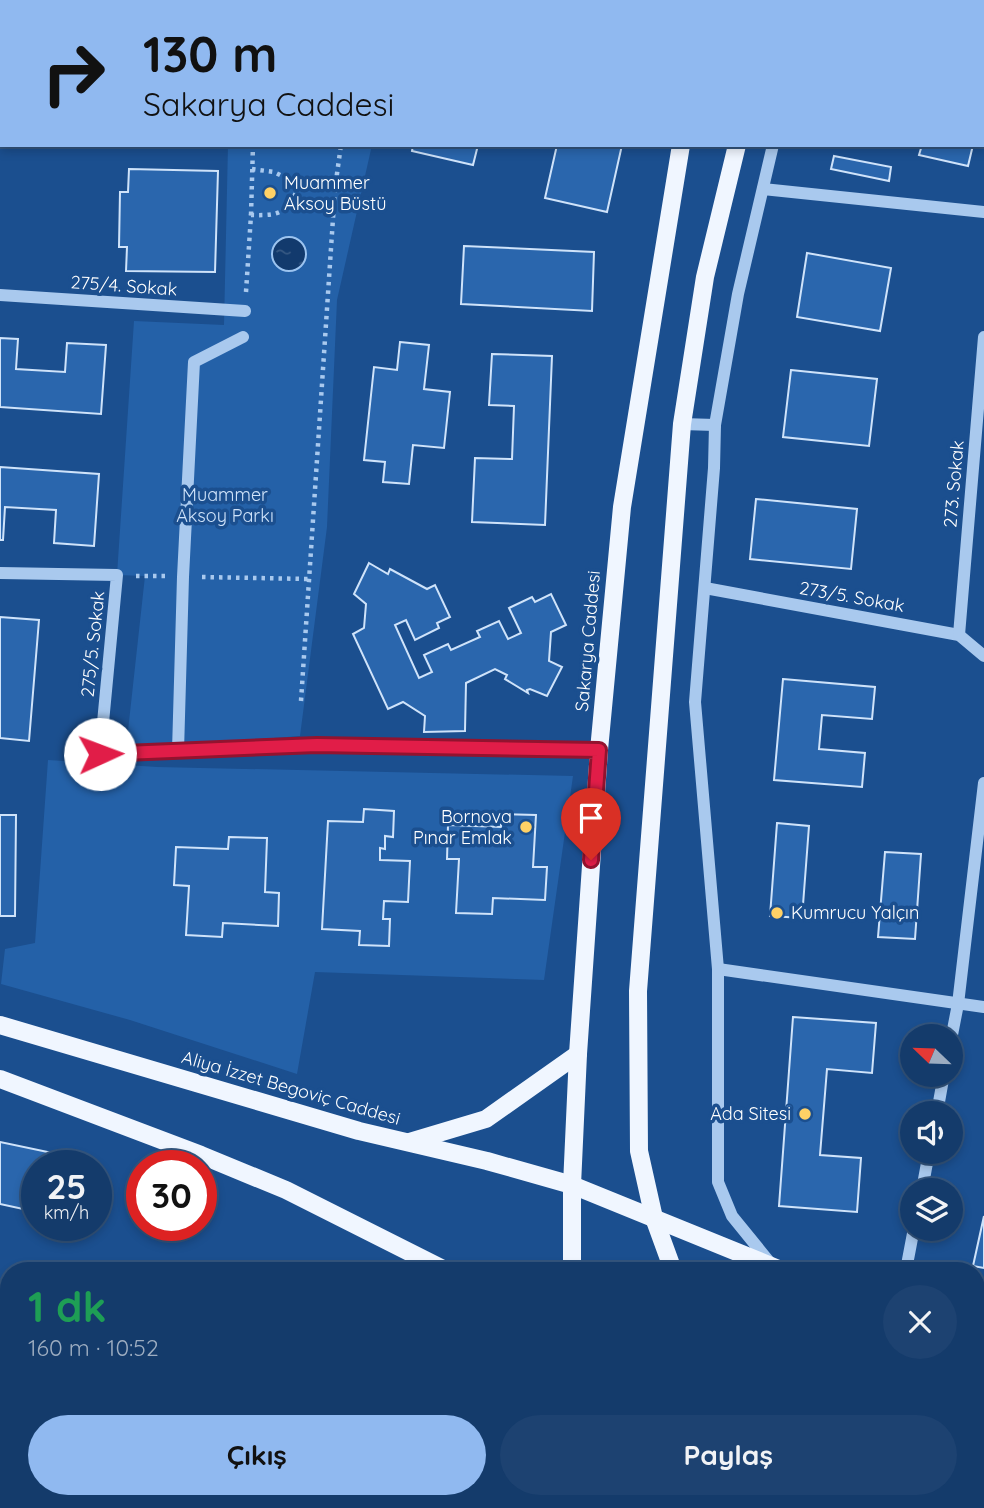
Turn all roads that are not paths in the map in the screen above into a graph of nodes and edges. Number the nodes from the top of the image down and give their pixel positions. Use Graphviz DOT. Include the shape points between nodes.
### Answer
graph roads {
  1 [pos="681,147"];
  2 [pos="737,147"];
  3 [pos="773,147"];
  4 [pos="763,189"];
  5 [pos="984,212"];
  6 [pos="0,295"];
  7 [pos="245,311"];
  8 [pos="243,337"];
  9 [pos="984,337"];
  10 [pos="682,424"];
  11 [pos="715,425"];
  12 [pos="0,573"];
  13 [pos="705,589"];
  14 [pos="959,635"];
  15 [pos="984,656"];
  16 [pos="599,750"];
  17 [pos="178,751"];
  18 [pos="984,783"];
  19 [pos="718,969"];
  20 [pos="958,1004"];
  21 [pos="984,1007"];
  22 [pos="954,1024"];
  23 [pos="0,1025"];
  24 [pos="578,1054"];
  25 [pos="0,1079"];
  26 [pos="408,1143"];
  27 [pos="572,1185"];
  28 [pos="654,1218"];
  29 [pos="912,1241"];
  30 [pos="429,1262"];
  31 [pos="572,1262"];
  32 [pos="670,1262"];
  33 [pos="760,1262"];
  34 [pos="771,1262"];
  35 [pos="908,1262"];
  1 -- 16 [label="main road, Sakarya Caddesi" via="622,507"];
  2 -- 10 [label="main road" via="705,277"];
  3 -- 4 [label="street"];
  4 -- 5 [label="street"];
  4 -- 11 [label="street" via="738,294"];
  6 -- 7 [label="street, 275/4. Sokak"];
  8 -- 17 [label="street" via="194,362"];
  9 -- 14 [label="street, 273. Sokak"];
  10 -- 11 [label="street"];
  10 -- 28 [label="main road" via="638,991 639,1151"];
  11 -- 13 [label="street"];
  12 -- 17 [label="street, 275/5. Sokak" via="117,575 100,754"];
  13 -- 14 [label="street, 273/5. Sokak"];
  13 -- 19 [label="street" via="695,702"];
  14 -- 15 [label="street, 273/5. Sokak"];
  16 -- 17 [label="street, 275/5. Sokak" via="317,745"];
  16 -- 24 [label="main road, Sakarya Caddesi"];
  18 -- 20 [label="street"];
  19 -- 20 [label="street"];
  19 -- 34 [label="street" via="718,1182 732,1216"];
  20 -- 21 [label="street"];
  20 -- 22 [label="street"];
  23 -- 26 [label="main road, Aliya İzzet Begoviç Caddesi"];
  24 -- 26 [label="main road" via="486,1119"];
  24 -- 27 [label="main road, Sakarya Caddesi"];
  25 -- 30 [label="main road" via="286,1190"];
  26 -- 27 [label="main road, Aliya İzzet Begoviç Caddesi"];
  27 -- 28 [label="main road, Aliya İzzet Begoviç Caddesi"];
  27 -- 31 [label="main road, Sakarya Caddesi"];
  28 -- 32 [label="main road"];
  28 -- 33 [label="main road, Aliya İzzet Begoviç Caddesi"];
  29 -- 35 [label="street"];
}
